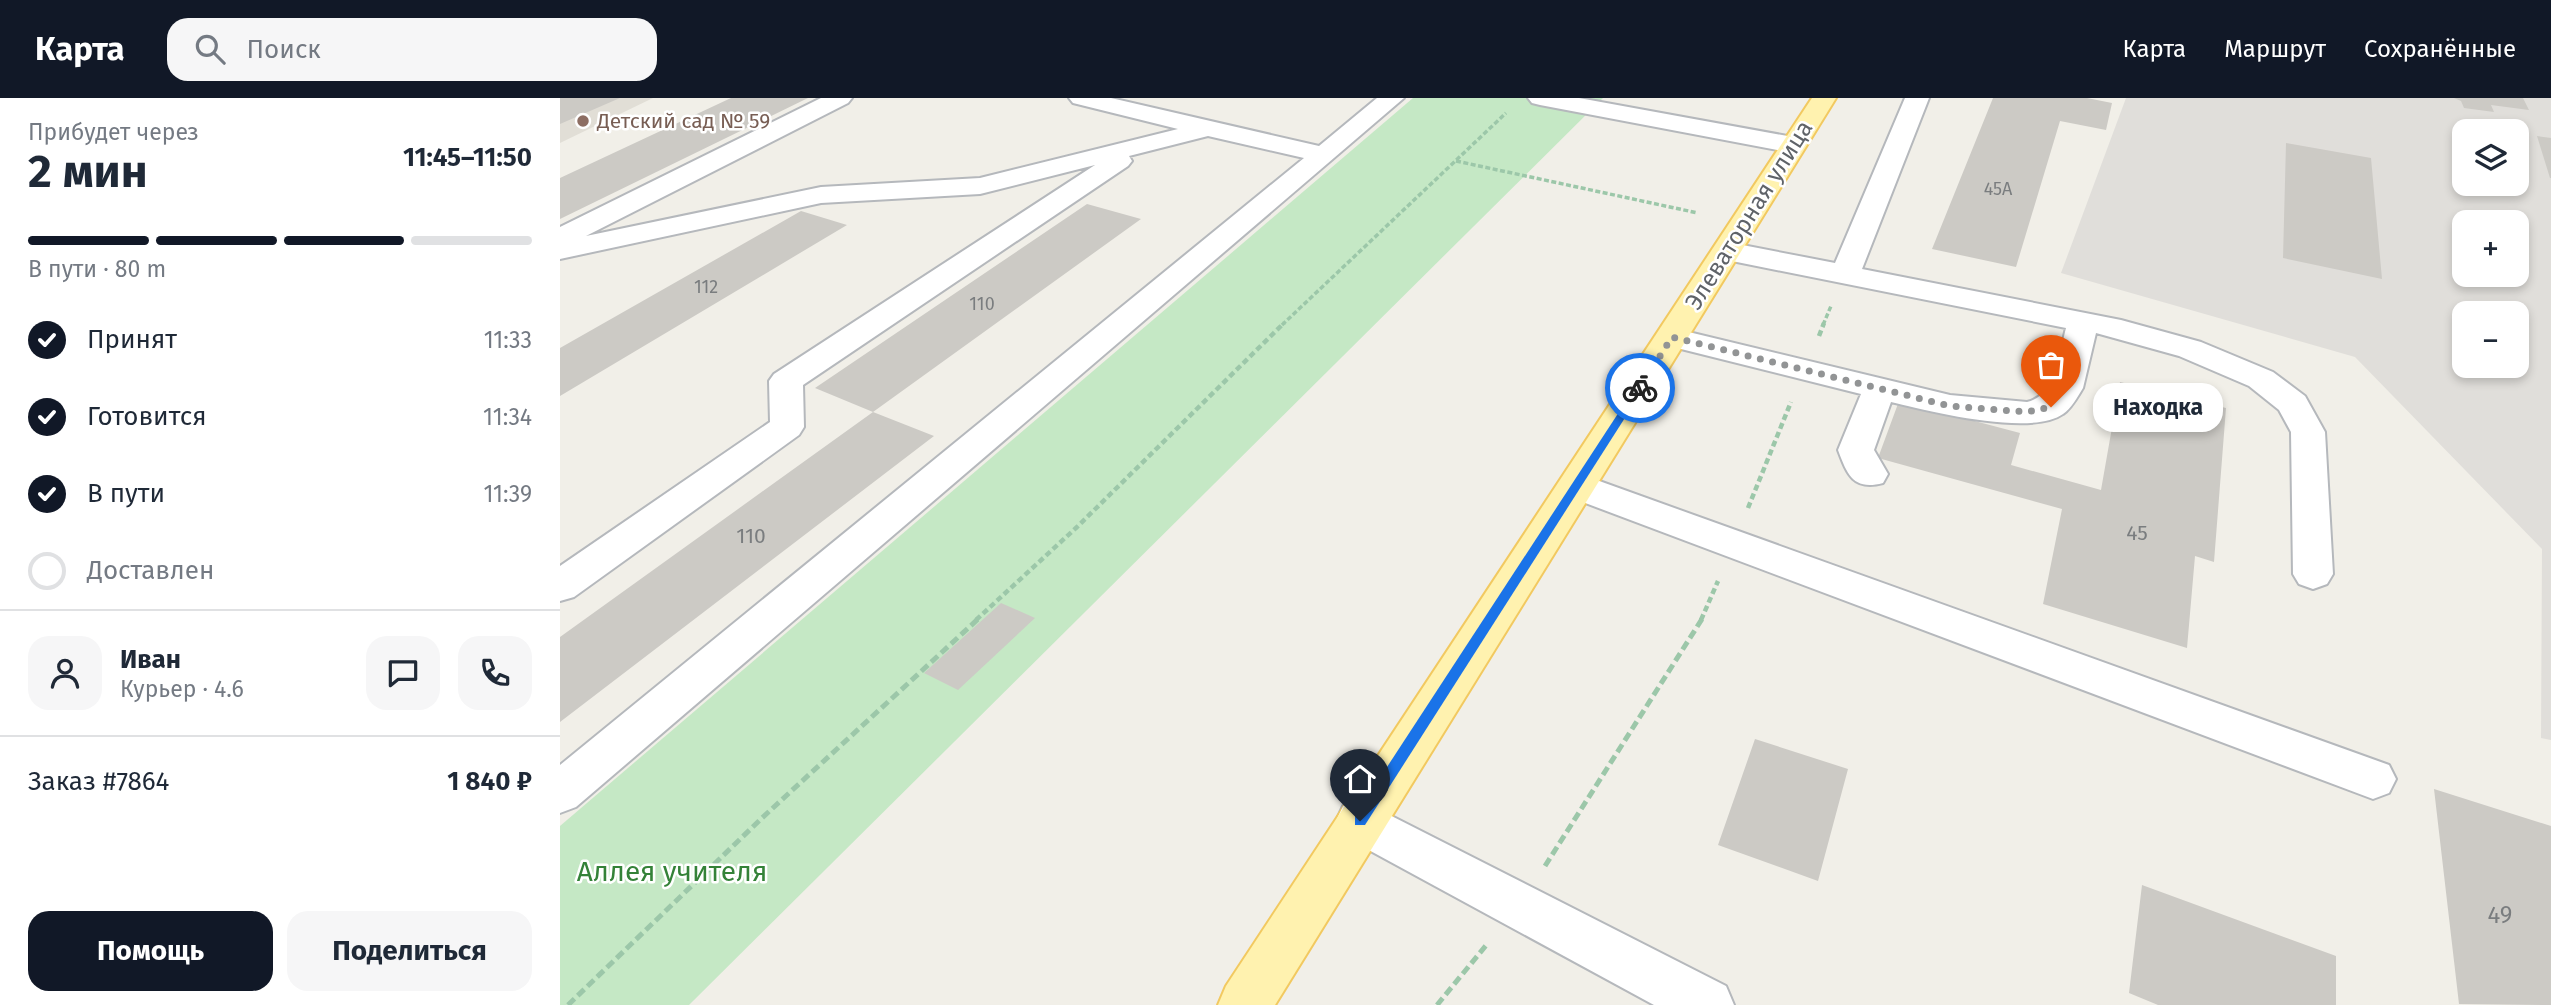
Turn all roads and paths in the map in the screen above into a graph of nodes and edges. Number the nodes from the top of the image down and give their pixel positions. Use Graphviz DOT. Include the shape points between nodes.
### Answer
graph roads {
  1 [pos="840,98"];
  2 [pos="1081,98"];
  3 [pos="1392,98"];
  4 [pos="1539,98"];
  5 [pos="1824,98"];
  6 [pos="1917,98"];
  7 [pos="1513,107"];
  8 [pos="1208,129"];
  9 [pos="1144,145"];
  10 [pos="1793,145"];
  11 [pos="1325,155"];
  12 [pos="1456,161"];
  13 [pos="1698,213"];
  14 [pos="560,238"];
  15 [pos="560,250"];
  16 [pos="1727,251"];
  17 [pos="1844,276"];
  18 [pos="2082,321"];
  19 [pos="1672,337"];
  20 [pos="1804,370"];
  21 [pos="1880,388"];
  22 [pos="1870,474"];
  23 [pos="1577,486"];
  24 [pos="1733,544"];
  25 [pos="2313,574"];
  26 [pos="560,586"];
  27 [pos="2373,779"];
  28 [pos="560,793"];
  29 [pos="1360,821"];
  30 [pos="1520,906"];
  31 [pos="568,1005"];
  32 [pos="1245,1005"];
  33 [pos="1437,1005"];
  34 [pos="1707,1005"];
  1 -- 14 [label="lane"];
  2 -- 8 [label="lane"];
  3 -- 11 [label="lane"];
  4 -- 10 [label="lane"];
  5 -- 10 [label="main road, Элеваторная улица"];
  6 -- 17 [label="lane"];
  7 -- 12 [label="path"];
  8 -- 9 [label="lane"];
  8 -- 11 [label="lane"];
  9 -- 15 [label="lane" via="980,186 821,195"];
  9 -- 26 [label="lane" via="786,381 787,428"];
  10 -- 16 [label="main road, Элеваторная улица"];
  11 -- 28 [label="lane"];
  12 -- 13 [label="path"];
  12 -- 31 [label="path" via="1077,527 762,818"];
  16 -- 17 [label="lane"];
  16 -- 19 [label="main road, Элеваторная улица"];
  17 -- 18 [label="lane"];
  17 -- 20 [label="path"];
  18 -- 21 [label="lane" via="2066,388 2051,407 2027,412 1950,406"];
  18 -- 25 [label="lane" via="2190,349 2261,379 2292,404 2308,432"];
  19 -- 20 [label="lane"];
  19 -- 23 [label="main road, Элеваторная улица"];
  20 -- 21 [label="lane"];
  20 -- 24 [label="path"];
  21 -- 22 [label="lane" via="1856,450"];
  23 -- 24 [label="lane"];
  23 -- 29 [label="main road, Элеваторная улица"];
  24 -- 27 [label="lane"];
  24 -- 30 [label="path" via="1704,616"];
  29 -- 30 [label="lane"];
  29 -- 32 [label="main road, Элеваторная улица"];
  30 -- 33 [label="path"];
  30 -- 34 [label="lane"];
}
